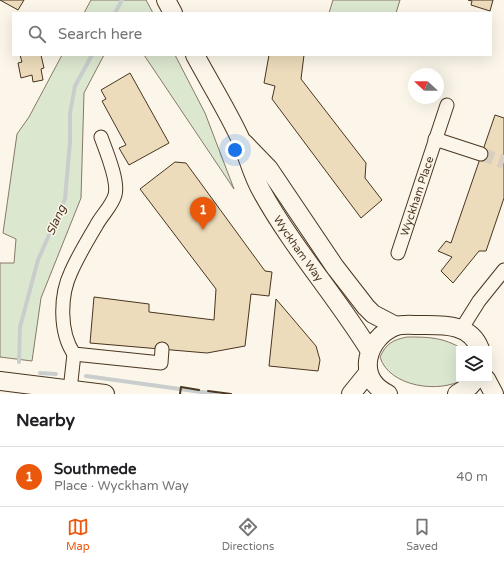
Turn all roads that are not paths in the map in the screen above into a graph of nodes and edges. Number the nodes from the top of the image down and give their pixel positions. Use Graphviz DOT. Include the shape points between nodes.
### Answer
graph roads {
  1 [pos="166,0"];
  2 [pos="172,12"];
  3 [pos="196,56"];
  4 [pos="447,105"];
  5 [pos="101,137"];
  6 [pos="435,139"];
  7 [pos="241,140"];
  8 [pos="481,154"];
  9 [pos="398,253"];
  10 [pos="504,270"];
  11 [pos="396,326"];
  12 [pos="462,328"];
  13 [pos="478,346"];
  14 [pos="162,349"];
  15 [pos="370,351"];
  16 [pos="74,354"];
  17 [pos="368,373"];
  18 [pos="473,382"];
  19 [pos="488,382"];
  20 [pos="12,383"];
  21 [pos="70,390"];
  22 [pos="105,394"];
  23 [pos="351,394"];
  24 [pos="388,394"];
  25 [pos="457,394"];
  26 [pos="494,394"];
  1 -- 2 [label="main road"];
  3 -- 7 [label="main road, Wyckham Way"];
  4 -- 6 [label="street, Wyckham Place"];
  5 -- 16 [label="street" via="117,187 115,197 70,272 64,301 64,332 67,345"];
  6 -- 8 [label="street"];
  6 -- 9 [label="street, Wyckham Place"];
  7 -- 11 [label="main road, Wyckham Way" via="269,169 335,267 366,307 373,314"];
  7 -- 15 [label="main road, Wyckham Way" via="261,191 286,232 345,312"];
  10 -- 12 [label="street" via="479,301"];
  11 -- 12 [label="main road" via="444,325"];
  11 -- 15 [label="main road" via="382,335"];
  12 -- 13 [label="main road" via="474,337"];
  14 -- 16 [label="street" via="161,363"];
  15 -- 17 [label="main road"];
  16 -- 21 [label="street"];
  17 -- 23 [label="main road"];
  17 -- 24 [label="main road" via="372,382"];
  18 -- 25 [label="main road"];
  19 -- 26 [label="main road"];
  20 -- 21 [label="main road"];
  21 -- 22 [label="main road"];
}
